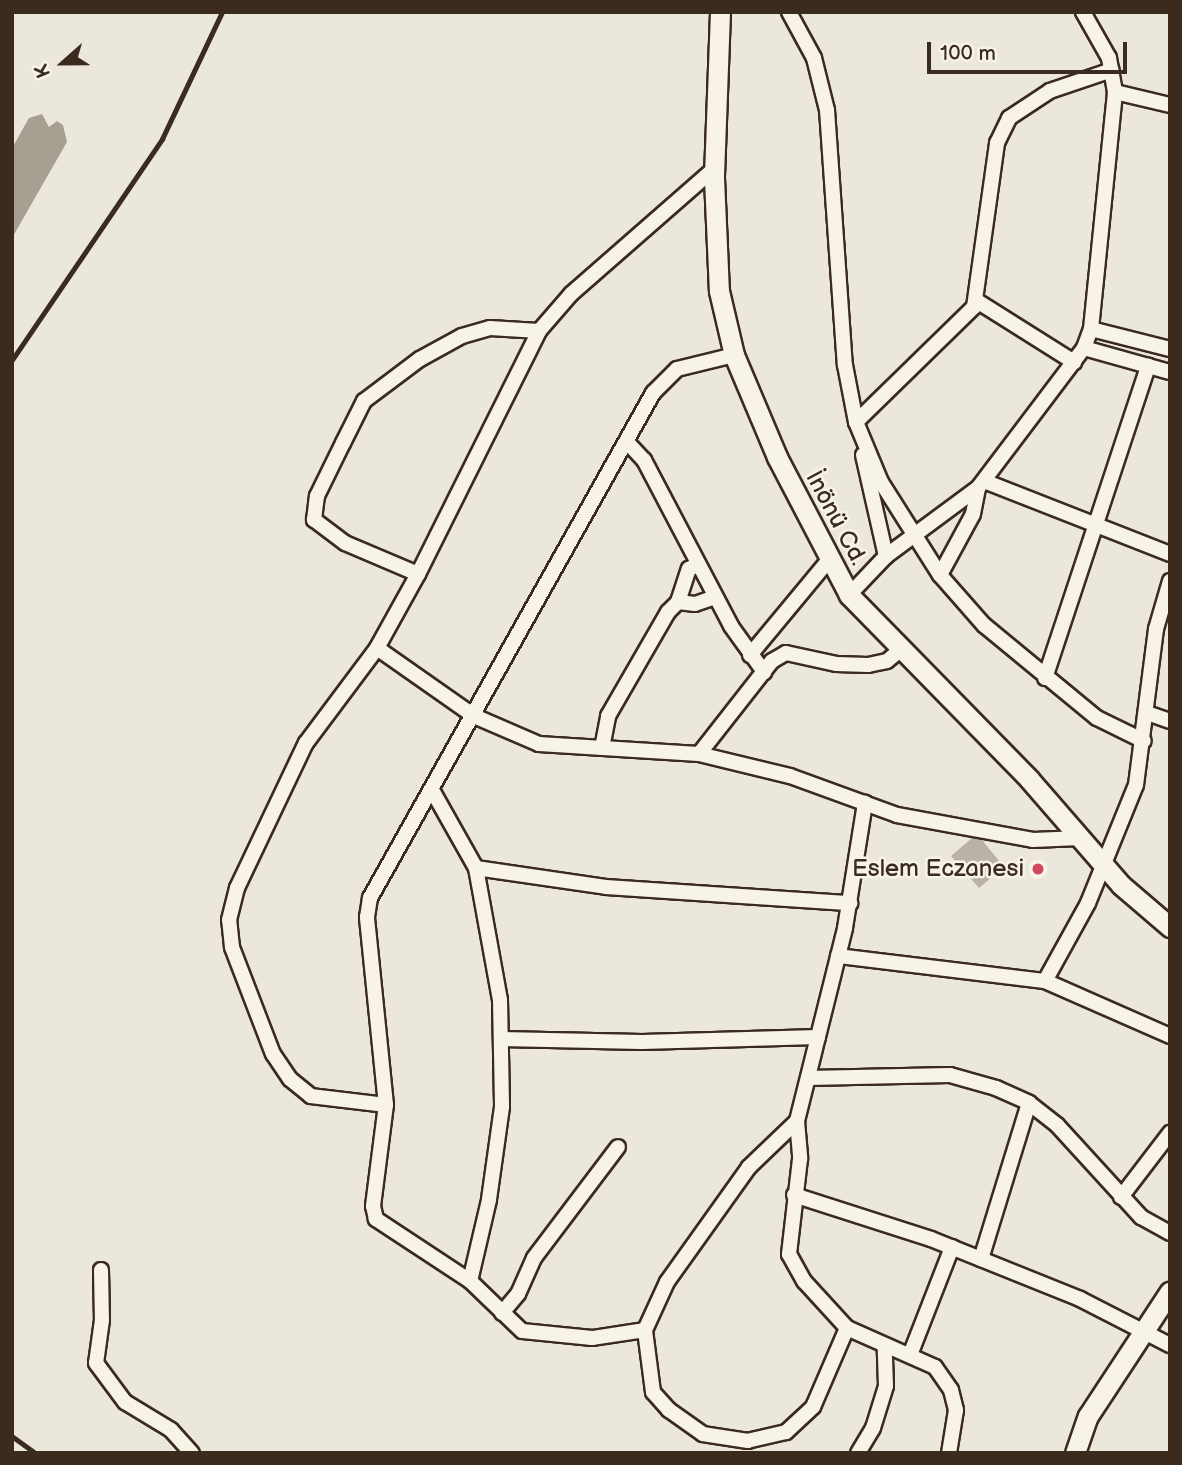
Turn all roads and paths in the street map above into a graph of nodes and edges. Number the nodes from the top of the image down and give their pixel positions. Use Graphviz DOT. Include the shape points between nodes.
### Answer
graph roads {
  1 [pos="720,12"];
  2 [pos="789,12"];
  3 [pos="1083,12"];
  4 [pos="1112,70"];
  5 [pos="1115,92"];
  6 [pos="1170,105"];
  7 [pos="715,168"];
  8 [pos="976,301"];
  9 [pos="1091,329"];
  10 [pos="539,331"];
  11 [pos="1084,348"];
  12 [pos="1170,349"];
  13 [pos="734,355"];
  14 [pos="1074,362"];
  15 [pos="1148,366"];
  16 [pos="1170,372"];
  17 [pos="856,422"];
  18 [pos="627,442"];
  19 [pos="864,444"];
  20 [pos="981,484"];
  21 [pos="1095,527"];
  22 [pos="913,537"];
  23 [pos="1170,554"];
  24 [pos="886,556"];
  25 [pos="829,560"];
  26 [pos="697,565"];
  27 [pos="418,574"];
  28 [pos="940,575"];
  29 [pos="1170,581"];
  30 [pos="849,595"];
  31 [pos="716,597"];
  32 [pos="1168,598"];
  33 [pos="678,602"];
  34 [pos="377,648"];
  35 [pos="900,651"];
  36 [pos="750,655"];
  37 [pos="764,672"];
  38 [pos="1045,678"];
  39 [pos="1147,713"];
  40 [pos="474,716"];
  41 [pos="1170,721"];
  42 [pos="1144,741"];
  43 [pos="602,748"];
  44 [pos="699,754"];
  45 [pos="432,790"];
  46 [pos="865,803"];
  47 [pos="1080,838"];
  48 [pos="1104,865"];
  49 [pos="476,868"];
  50 [pos="850,903"];
  51 [pos="1170,927"];
  52 [pos="838,956"];
  53 [pos="1045,981"];
  54 [pos="1170,1036"];
  55 [pos="818,1037"];
  56 [pos="501,1039"];
  57 [pos="808,1078"];
  58 [pos="1029,1102"];
  59 [pos="386,1105"];
  60 [pos="797,1121"];
  61 [pos="1170,1133"];
  62 [pos="618,1147"];
  63 [pos="794,1195"];
  64 [pos="1121,1197"];
  65 [pos="1170,1233"];
  66 [pos="952,1247"];
  67 [pos="981,1259"];
  68 [pos="101,1270"];
  69 [pos="470,1281"];
  70 [pos="1170,1291"];
  71 [pos="502,1313"];
  72 [pos="847,1328"];
  73 [pos="1143,1329"];
  74 [pos="645,1330"];
  75 [pos="1170,1345"];
  76 [pos="885,1348"];
  77 [pos="910,1355"];
  78 [pos="192,1453"];
  79 [pos="858,1453"];
  80 [pos="949,1453"];
  81 [pos="1075,1453"];
  1 -- 7 [label="street, İnönü Cd."];
  2 -- 17 [label="street" via="814,58 827,110 842,342"];
  3 -- 4 [label="street"];
  4 -- 5 [label="street"];
  4 -- 8 [label="street" via="1039,97 1003,125"];
  5 -- 6 [label="street"];
  5 -- 9 [label="street"];
  7 -- 10 [label="street" via="571,294"];
  7 -- 13 [label="street, İnönü Cd." via="719,291"];
  8 -- 14 [label="street"];
  8 -- 17 [label="street" via="965,320"];
  9 -- 11 [label="street"];
  9 -- 12 [label="street"];
  10 -- 27 [label="street"];
  10 -- 27 [label="street" via="490,328 462,336 382,383 364,401 348,433 317,496 314,520 345,543"];
  11 -- 14 [label="street"];
  11 -- 15 [label="street"];
  13 -- 18 [label="street" via="677,369 653,393"];
  13 -- 25 [label="street, İnönü Cd." via="777,457"];
  14 -- 20 [label="street"];
  15 -- 16 [label="street"];
  15 -- 21 [label="street"];
  17 -- 19 [label="street"];
  18 -- 26 [label="street" via="644,460"];
  18 -- 40 [label="street"];
  19 -- 22 [label="street"];
  19 -- 24 [label="street" via="865,471"];
  20 -- 21 [label="street"];
  20 -- 22 [label="street"];
  20 -- 28 [label="street" via="973,514"];
  21 -- 23 [label="street"];
  21 -- 38 [label="street"];
  22 -- 24 [label="street"];
  22 -- 28 [label="street"];
  24 -- 30 [label="street"];
  25 -- 30 [label="street, İnönü Cd."];
  25 -- 36 [label="street"];
  26 -- 31 [label="street"];
  26 -- 33 [label="street" via="689,569"];
  27 -- 34 [label="street"];
  28 -- 38 [label="street" via="984,625"];
  29 -- 32 [label="street"];
  30 -- 35 [label="street, İnönü Cd."];
  31 -- 33 [label="street" via="695,604"];
  31 -- 36 [label="street"];
  32 -- 39 [label="street" via="1156,629"];
  33 -- 43 [label="street" via="608,716"];
  34 -- 40 [label="street"];
  34 -- 59 [label="street" via="306,743 252,851 229,920 232,947 249,992 273,1054 290,1079 311,1096"];
  35 -- 37 [label="street" via="887,661 867,665 836,664 786,653"];
  35 -- 47 [label="street, İnönü Cd." via="1029,779"];
  36 -- 37 [label="street"];
  37 -- 44 [label="street"];
  38 -- 42 [label="street" via="1097,718"];
  39 -- 41 [label="street"];
  39 -- 42 [label="street"];
  40 -- 43 [label="street" via="539,744"];
  40 -- 45 [label="street"];
  42 -- 48 [label="street" via="1130,802"];
  43 -- 44 [label="street"];
  44 -- 46 [label="street" via="790,776"];
  45 -- 49 [label="street"];
  45 -- 59 [label="street" via="370,898 367,917"];
  46 -- 47 [label="street" via="897,815 1033,840"];
  46 -- 50 [label="street"];
  47 -- 48 [label="street, İnönü Cd."];
  48 -- 51 [label="street, İnönü Cd."];
  48 -- 53 [label="street"];
  49 -- 50 [label="street" via="606,887"];
  49 -- 56 [label="street" via="500,1000"];
  50 -- 52 [label="street"];
  52 -- 53 [label="street"];
  52 -- 55 [label="street"];
  53 -- 54 [label="street"];
  55 -- 56 [label="street" via="642,1042"];
  55 -- 57 [label="street"];
  56 -- 69 [label="street" via="502,1107 489,1200"];
  57 -- 58 [label="street" via="950,1075"];
  57 -- 60 [label="street"];
  58 -- 64 [label="street" via="1057,1125"];
  58 -- 67 [label="street"];
  59 -- 69 [label="street" via="373,1206 376,1219"];
  60 -- 63 [label="street" via="800,1158"];
  60 -- 74 [label="street" via="749,1167 667,1282"];
  61 -- 64 [label="street"];
  62 -- 71 [label="street" via="534,1258 518,1294"];
  63 -- 66 [label="street"];
  63 -- 72 [label="street" via="789,1254 804,1281"];
  64 -- 65 [label="street" via="1141,1217"];
  66 -- 67 [label="street"];
  66 -- 77 [label="street"];
  67 -- 73 [label="street"];
  68 -- 78 [label="street" via="102,1320 96,1363 125,1402 171,1430"];
  69 -- 71 [label="street"];
  70 -- 73 [label="street"];
  71 -- 74 [label="street" via="522,1331 552,1337 592,1338"];
  72 -- 74 [label="street" via="813,1407 786,1432 748,1441 703,1434 669,1410 653,1392"];
  72 -- 76 [label="street"];
  73 -- 75 [label="street"];
  73 -- 81 [label="street" via="1088,1416"];
  76 -- 77 [label="street"];
  76 -- 79 [label="street" via="886,1386 873,1428"];
  77 -- 80 [label="street" via="935,1367 951,1390 956,1410"];
}
